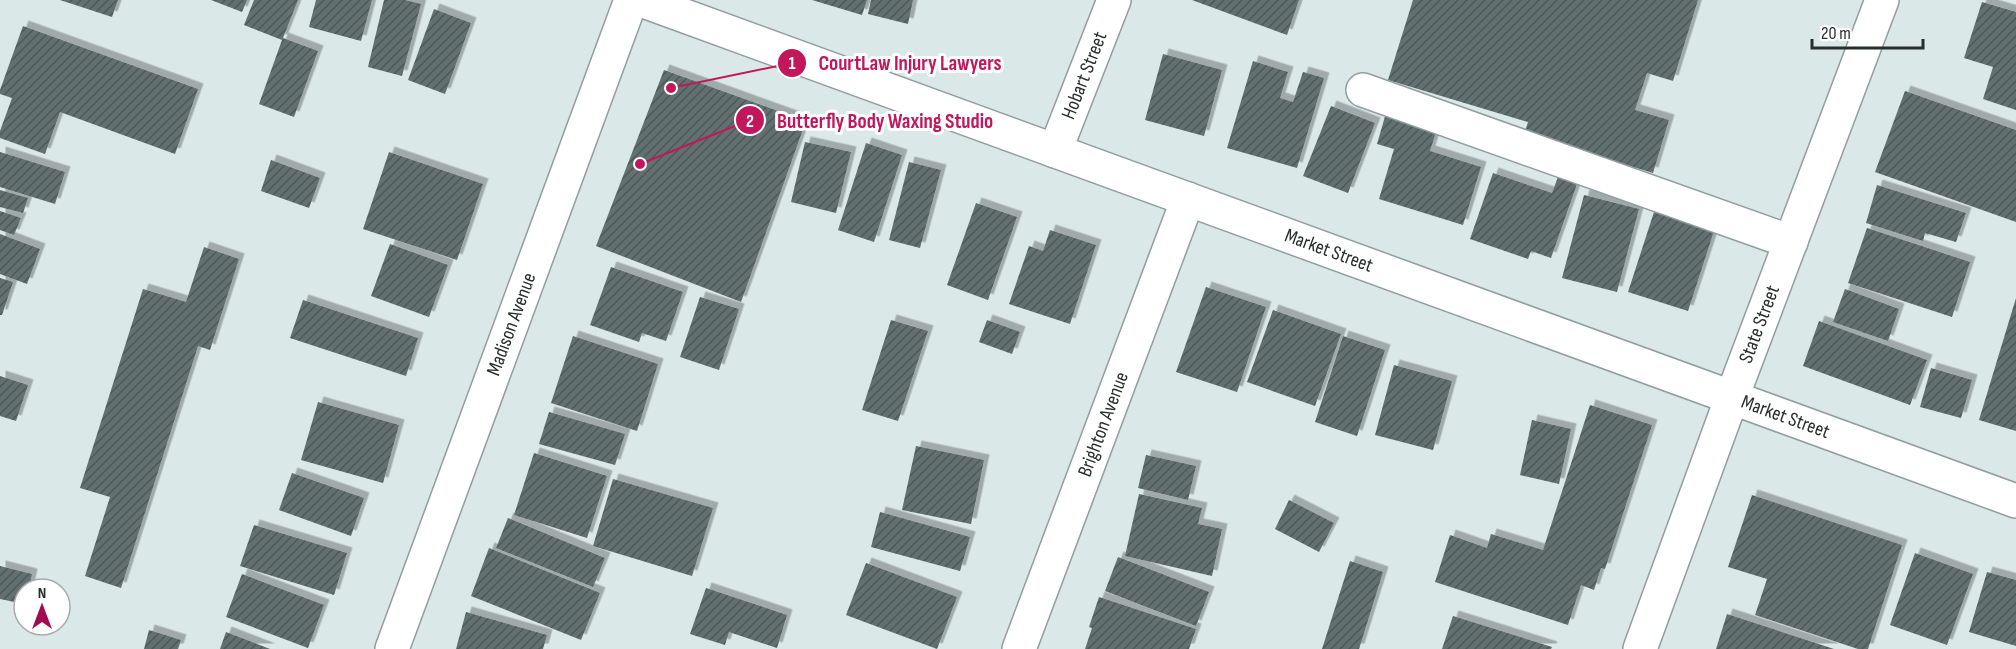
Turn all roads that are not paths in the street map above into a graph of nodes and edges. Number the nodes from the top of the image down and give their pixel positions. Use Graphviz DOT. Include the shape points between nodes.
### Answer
graph roads {
  1 [pos="632,0"];
  2 [pos="641,0"];
  3 [pos="1114,0"];
  4 [pos="1882,0"];
  5 [pos="1363,90"];
  6 [pos="1055,151"];
  7 [pos="1188,199"];
  8 [pos="1791,242"];
  9 [pos="1732,397"];
  10 [pos="2016,501"];
  11 [pos="392,649"];
  12 [pos="1019,649"];
  13 [pos="1640,649"];
  1 -- 11 [label="street, Madison Avenue"];
  2 -- 6 [label="street, Market Street"];
  3 -- 6 [label="street, Hobart Street"];
  4 -- 8 [label="street, State Street"];
  5 -- 8 [label="street"];
  6 -- 7 [label="street, Market Street"];
  7 -- 9 [label="street, Market Street"];
  7 -- 12 [label="street, Brighton Avenue"];
  8 -- 9 [label="street, State Street"];
  9 -- 10 [label="street, Market Street"];
  9 -- 13 [label="street, State Street"];
}
